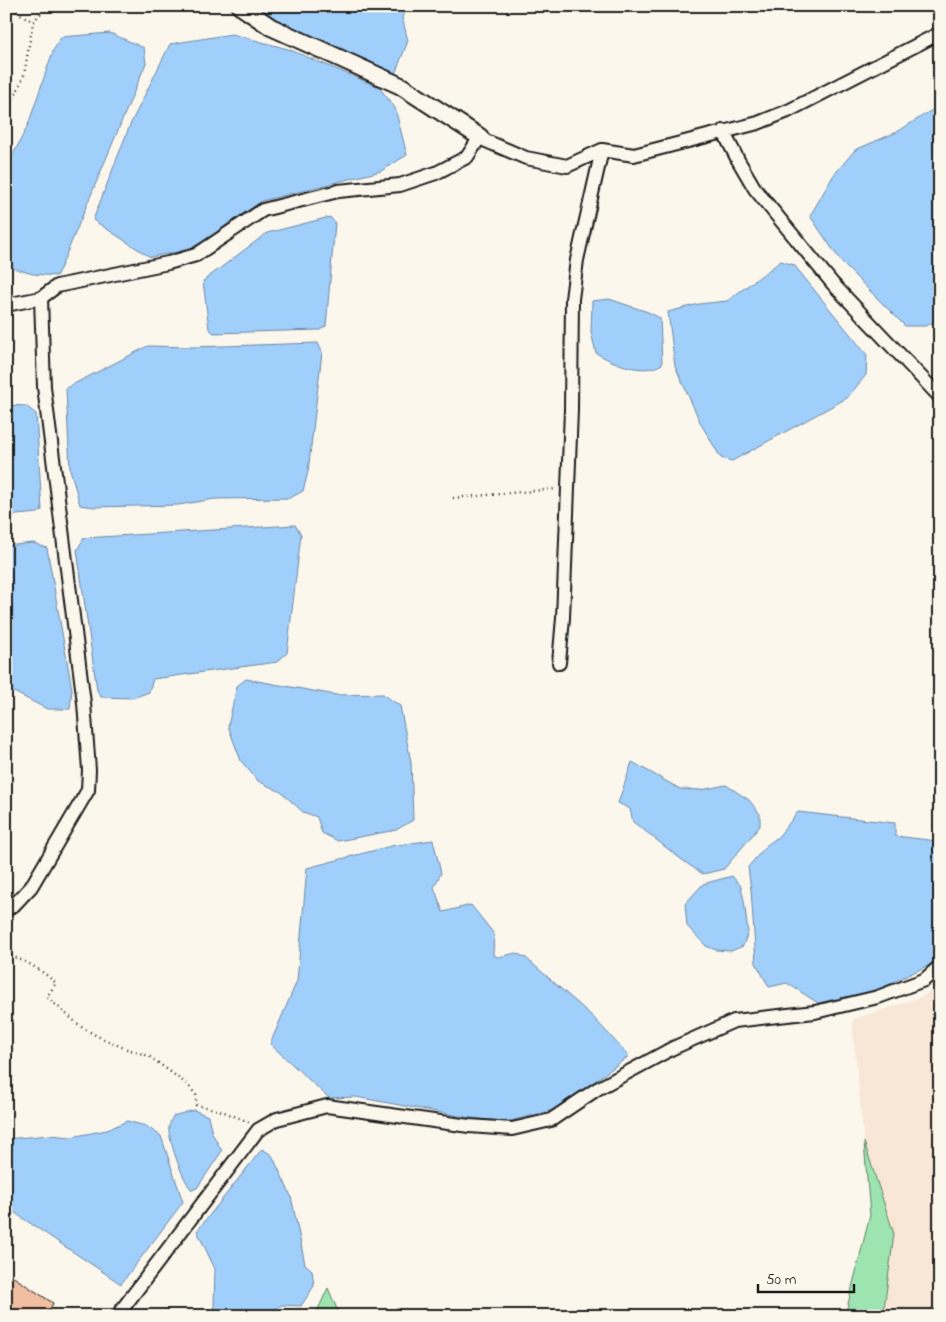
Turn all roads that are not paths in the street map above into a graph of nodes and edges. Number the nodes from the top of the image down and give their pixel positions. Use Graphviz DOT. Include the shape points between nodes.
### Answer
graph roads {
  1 [pos="240,6"];
  2 [pos="940,33"];
  3 [pos="723,131"];
  4 [pos="480,137"];
  5 [pos="602,150"];
  6 [pos="41,298"];
  7 [pos="6,305"];
  8 [pos="940,397"];
  9 [pos="559,664"];
  10 [pos="6,910"];
  11 [pos="940,966"];
  12 [pos="117,1316"];
  1 -- 4 [label="street" via="271,27 402,86"];
  2 -- 3 [label="street" via="788,111 758,123"];
  3 -- 5 [label="street" via="634,155"];
  3 -- 8 [label="street" via="755,188 832,284"];
  4 -- 5 [label="street" via="526,158 568,166"];
  4 -- 6 [label="street" via="467,157 436,173 400,185 338,191 263,210 196,255 57,286"];
  5 -- 9 [label="street" via="577,260 572,299 571,410"];
  6 -- 7 [label="street"];
  6 -- 10 [label="street" via="44,387 90,770 88,790 31,887"];
  11 -- 12 [label="street" via="924,980 878,997 815,1012 734,1021 673,1048 597,1089 551,1120 512,1129 327,1106 277,1120 258,1130"];
}
